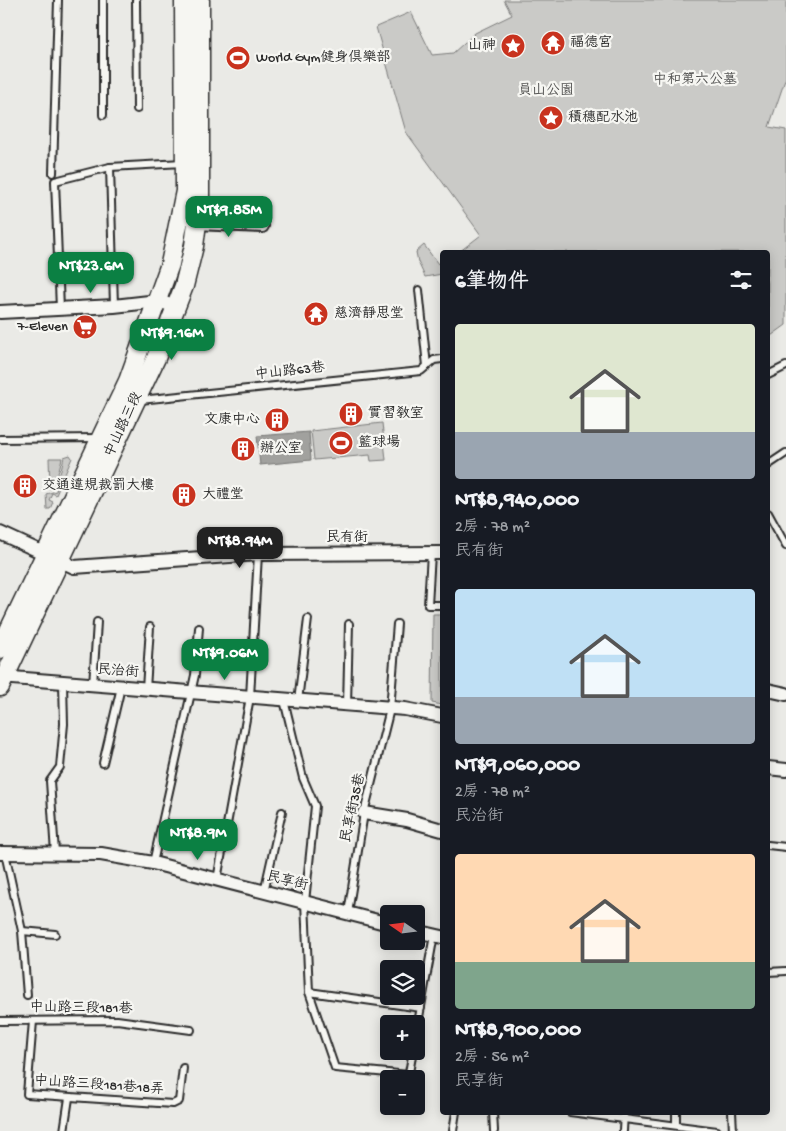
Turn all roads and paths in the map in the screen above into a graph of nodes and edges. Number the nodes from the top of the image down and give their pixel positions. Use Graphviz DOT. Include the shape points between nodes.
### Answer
graph roads {
  1 [pos="58,0"];
  2 [pos="103,0"];
  3 [pos="136,0"];
  4 [pos="184,0"];
  5 [pos="200,0"];
  6 [pos="137,109"];
  7 [pos="103,115"];
  8 [pos="186,163"];
  9 [pos="110,167"];
  10 [pos="53,173"];
  11 [pos="197,223"];
  12 [pos="262,226"];
  13 [pos="420,290"];
  14 [pos="158,301"];
  15 [pos="114,306"];
  16 [pos="177,306"];
  17 [pos="60,309"];
  18 [pos="0,312"];
  19 [pos="440,360"];
  20 [pos="427,366"];
  21 [pos="786,366"];
  22 [pos="770,374"];
  23 [pos="136,400"];
  24 [pos="100,438"];
  25 [pos="0,439"];
  26 [pos="786,453"];
  27 [pos="770,464"];
  28 [pos="770,517"];
  29 [pos="0,533"];
  30 [pos="786,546"];
  31 [pos="436,553"];
  32 [pos="258,554"];
  33 [pos="52,557"];
  34 [pos="440,605"];
  35 [pos="308,619"];
  36 [pos="98,622"];
  37 [pos="349,624"];
  38 [pos="397,624"];
  39 [pos="150,627"];
  40 [pos="199,628"];
  41 [pos="0,649"];
  42 [pos="1,680"];
  43 [pos="63,683"];
  44 [pos="93,685"];
  45 [pos="121,687"];
  46 [pos="146,689"];
  47 [pos="770,690"];
  48 [pos="189,692"];
  49 [pos="786,694"];
  50 [pos="250,697"];
  51 [pos="284,700"];
  52 [pos="298,701"];
  53 [pos="347,705"];
  54 [pos="390,709"];
  55 [pos="440,716"];
  56 [pos="103,763"];
  57 [pos="770,768"];
  58 [pos="786,770"];
  59 [pos="282,812"];
  60 [pos="364,813"];
  61 [pos="440,829"];
  62 [pos="770,846"];
  63 [pos="786,847"];
  64 [pos="3,853"];
  65 [pos="55,853"];
  66 [pos="153,863"];
  67 [pos="217,880"];
  68 [pos="264,892"];
  69 [pos="305,902"];
  70 [pos="348,913"];
  71 [pos="380,922"];
  72 [pos="22,931"];
  73 [pos="425,933"];
  74 [pos="55,934"];
  75 [pos="438,936"];
  76 [pos="786,971"];
  77 [pos="770,972"];
  78 [pos="309,992"];
  79 [pos="27,995"];
  80 [pos="421,1008"];
  81 [pos="420,1015"];
  82 [pos="0,1021"];
  83 [pos="33,1021"];
  84 [pos="191,1030"];
  85 [pos="183,1068"];
  86 [pos="380,1074"];
  87 [pos="69,1098"];
  88 [pos="456,1115"];
  89 [pos="493,1115"];
  90 [pos="624,1115"];
  91 [pos="676,1115"];
  92 [pos="732,1115"];
  93 [pos="676,1125"];
  94 [pos="64,1131"];
  95 [pos="453,1131"];
  96 [pos="494,1131"];
  97 [pos="622,1131"];
  98 [pos="717,1131"];
  99 [pos="733,1131"];
  1 -- 10 [label="lane"];
  2 -- 7 [label="lane"];
  3 -- 6 [label="lane"];
  4 -- 8 [label="main road, 中山路三段"];
  5 -- 11 [label="main road, 中山路三段" via="200,200"];
  8 -- 9 [label="lane"];
  8 -- 14 [label="main road, 中山路三段" via="178,229"];
  9 -- 15 [label="lane"];
  9 -- 17 [label="lane" via="55,182"];
  11 -- 12 [label="street"];
  11 -- 16 [label="main road, 中山路三段"];
  13 -- 20 [label="lane"];
  14 -- 15 [label="street"];
  14 -- 16 [label="street"];
  14 -- 24 [label="main road, 中山路三段" via="128,381"];
  15 -- 17 [label="street"];
  16 -- 23 [label="main road, 中山路三段"];
  17 -- 18 [label="street"];
  19 -- 20 [label="lane, 中山路63巷" via="434,360"];
  20 -- 23 [label="lane, 中山路63巷" via="421,371"];
  21 -- 22 [label="lane"];
  23 -- 33 [label="main road, 中山路三段"];
  24 -- 25 [label="lane"];
  24 -- 33 [label="main road, 中山路三段"];
  26 -- 27 [label="lane"];
  28 -- 30 [label="lane"];
  29 -- 33 [label="street, 民有街"];
  31 -- 32 [label="street, 民有街"];
  31 -- 34 [label="lane" via="428,605"];
  32 -- 33 [label="street, 民有街" via="74,567"];
  32 -- 50 [label="lane"];
  33 -- 41 [label="main road, 中山路三段"];
  33 -- 42 [label="main road, 中山路三段"];
  35 -- 52 [label="lane"];
  36 -- 44 [label="lane"];
  37 -- 53 [label="lane"];
  38 -- 54 [label="lane, 民享街35巷"];
  39 -- 46 [label="lane"];
  40 -- 48 [label="lane" via="195,675"];
  42 -- 43 [label="street, 民治街"];
  43 -- 44 [label="street, 民治街"];
  43 -- 65 [label="lane" via="60,767 50,781"];
  44 -- 45 [label="street, 民治街"];
  45 -- 46 [label="street, 民治街"];
  45 -- 56 [label="lane"];
  46 -- 48 [label="street, 民治街"];
  47 -- 49 [label="street"];
  48 -- 50 [label="street, 民治街"];
  48 -- 66 [label="lane"];
  50 -- 51 [label="street, 民治街"];
  50 -- 67 [label="lane"];
  51 -- 52 [label="street, 民治街"];
  51 -- 69 [label="lane" via="303,778 315,806"];
  52 -- 53 [label="street, 民治街"];
  53 -- 54 [label="street, 民治街"];
  54 -- 55 [label="street, 民治街"];
  54 -- 60 [label="lane, 民享街35巷"];
  57 -- 58 [label="street"];
  59 -- 68 [label="lane"];
  60 -- 61 [label="street"];
  60 -- 70 [label="lane, 民享街35巷"];
  62 -- 63 [label="lane"];
  64 -- 65 [label="street, 民享街"];
  64 -- 72 [label="lane"];
  65 -- 66 [label="street, 民享街" via="101,854"];
  66 -- 67 [label="street, 民享街"];
  67 -- 68 [label="street, 民享街"];
  68 -- 69 [label="street, 民享街"];
  69 -- 70 [label="street, 民享街"];
  69 -- 78 [label="lane"];
  70 -- 71 [label="street, 民享街"];
  72 -- 74 [label="lane"];
  72 -- 79 [label="lane"];
  73 -- 75 [label="street"];
  75 -- 80 [label="lane"];
  76 -- 77 [label="lane"];
  78 -- 80 [label="lane"];
  78 -- 86 [label="lane" via="335,1068"];
  80 -- 81 [label="lane"];
  82 -- 83 [label="lane, 中山路三段181巷"];
  83 -- 84 [label="lane, 中山路三段181巷" via="117,1020"];
  83 -- 87 [label="lane, 中山路三段181巷18弄" via="27,1094"];
  85 -- 87 [label="lane, 中山路三段181巷18弄" via="179,1101 173,1104"];
  87 -- 94 [label="lane"];
  88 -- 95 [label="lane"];
  89 -- 96 [label="lane"];
  90 -- 93 [label="lane"];
  90 -- 97 [label="lane"];
  91 -- 93 [label="lane"];
  92 -- 99 [label="lane"];
  93 -- 98 [label="lane"];
}
